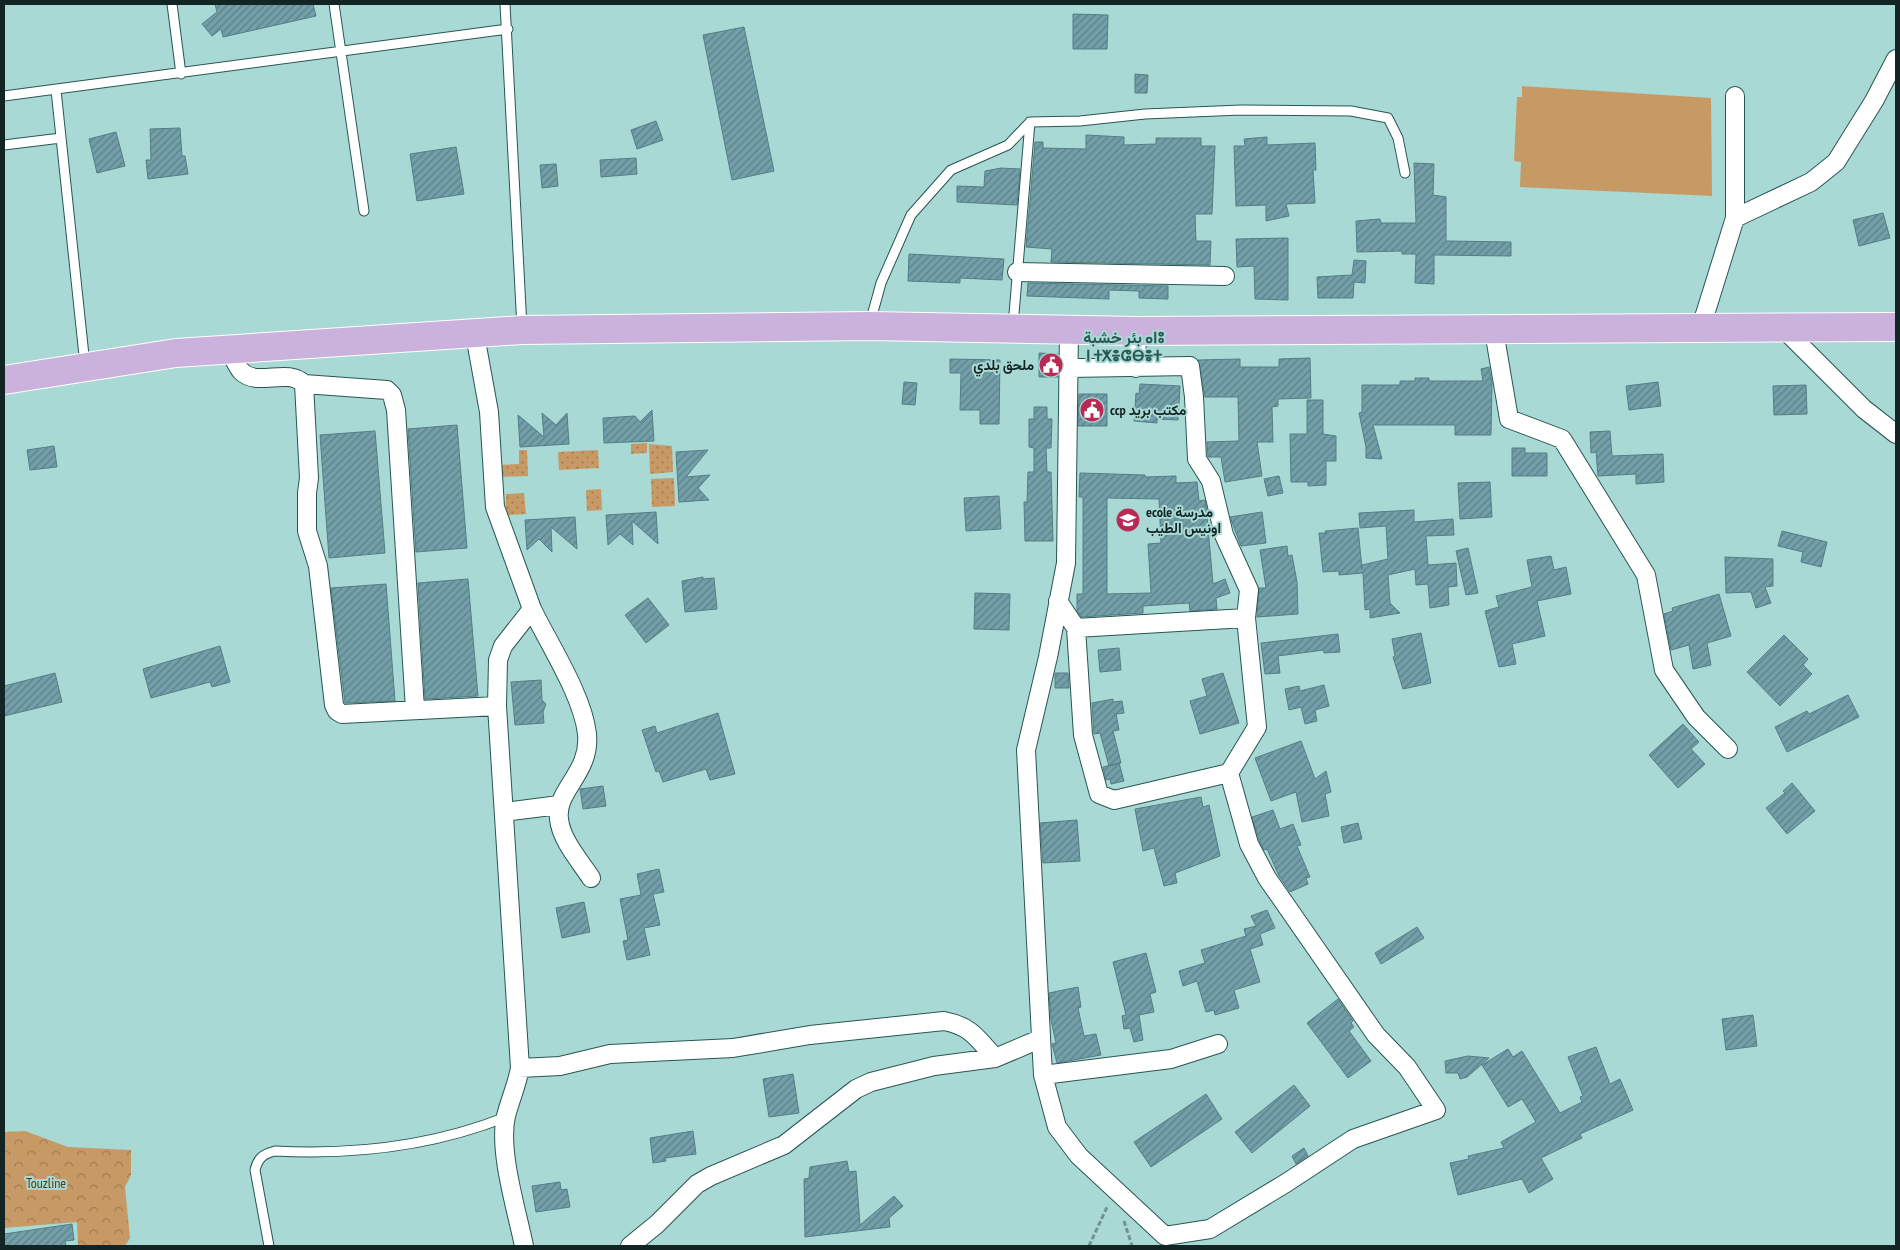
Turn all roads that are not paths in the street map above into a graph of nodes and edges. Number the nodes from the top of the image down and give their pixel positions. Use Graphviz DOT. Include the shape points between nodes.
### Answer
graph roads {
  1 [pos="172,4"];
  2 [pos="334,4"];
  3 [pos="504,4"];
  4 [pos="508,29"];
  5 [pos="340,52"];
  6 [pos="1896,59"];
  7 [pos="181,74"];
  8 [pos="56,90"];
  9 [pos="4,96"];
  10 [pos="1735,96"];
  11 [pos="1030,122"];
  12 [pos="62,138"];
  13 [pos="4,145"];
  14 [pos="1405,173"];
  15 [pos="364,211"];
  16 [pos="1735,218"];
  17 [pos="1017,272"];
  18 [pos="1225,276"];
  19 [pos="870,326"];
  20 [pos="1700,326"];
  21 [pos="1013,327"];
  22 [pos="1782,327"];
  23 [pos="1896,327"];
  24 [pos="522,330"];
  25 [pos="1070,330"];
  26 [pos="1494,330"];
  27 [pos="1137,331"];
  28 [pos="475,334"];
  29 [pos="229,350"];
  30 [pos="85,367"];
  31 [pos="1069,368"];
  32 [pos="1136,368"];
  33 [pos="4,380"];
  34 [pos="304,384"];
  35 [pos="1896,434"];
  36 [pos="1058,602"];
  37 [pos="532,609"];
  38 [pos="1246,618"];
  39 [pos="1076,628"];
  40 [pos="497,706"];
  41 [pos="415,709"];
  42 [pos="1728,749"];
  43 [pos="1229,773"];
  44 [pos="559,805"];
  45 [pos="504,812"];
  46 [pos="591,878"];
  47 [pos="1040,1039"];
  48 [pos="1218,1044"];
  49 [pos="995,1058"];
  50 [pos="520,1068"];
  51 [pos="1042,1075"];
  52 [pos="506,1117"];
  53 [pos="269,1246"];
  54 [pos="524,1246"];
  55 [pos="630,1246"];
  1 -- 7 [label="lane"];
  2 -- 5 [label="lane"];
  3 -- 4 [label="lane"];
  4 -- 5 [label="lane"];
  4 -- 24 [label="lane"];
  5 -- 7 [label="lane"];
  5 -- 15 [label="lane"];
  6 -- 16 [label="street" via="1836,162 1811,182"];
  7 -- 8 [label="lane"];
  8 -- 9 [label="lane"];
  8 -- 12 [label="lane"];
  10 -- 16 [label="street"];
  11 -- 14 [label="lane" via="1080,122 1145,114 1232,111 1351,111 1388,118 1398,138"];
  11 -- 17 [label="lane"];
  11 -- 19 [label="lane" via="1008,145 951,170 911,215 881,283"];
  12 -- 13 [label="lane"];
  12 -- 30 [label="lane"];
  16 -- 20 [label="street"];
  17 -- 18 [label="street"];
  17 -- 21 [label="lane"];
  19 -- 21 [label="main road"];
  19 -- 24 [label="main road"];
  20 -- 22 [label="main road"];
  20 -- 26 [label="main road"];
  21 -- 25 [label="main road"];
  22 -- 23 [label="main road"];
  22 -- 35 [label="street" via="1864,409"];
  24 -- 28 [label="main road"];
  25 -- 27 [label="main road"];
  25 -- 31 [label="street"];
  26 -- 27 [label="main road"];
  26 -- 42 [label="street" via="1509,419 1562,439 1646,575 1664,670 1696,717"];
  27 -- 32 [label="street"];
  28 -- 29 [label="main road"];
  28 -- 37 [label="street" via="489,412 495,508"];
  29 -- 30 [label="main road" via="176,353"];
  29 -- 34 [label="street" via="241,371 252,378 298,377"];
  30 -- 33 [label="main road"];
  31 -- 32 [label="street"];
  31 -- 36 [label="street" via="1066,563"];
  32 -- 38 [label="street" via="1190,366 1198,459 1211,481 1224,535 1249,590"];
  34 -- 41 [label="street" via="386,390 392,395 396,410"];
  34 -- 41 [label="street" via="309,478 307,531 318,566 334,705 342,714"];
  36 -- 39 [label="street"];
  36 -- 47 [label="street" via="1026,750"];
  37 -- 40 [label="street" via="503,646 498,660"];
  37 -- 44 [label="street" via="578,703 587,735 586,760"];
  38 -- 39 [label="street"];
  38 -- 43 [label="street" via="1256,727"];
  39 -- 43 [label="street" via="1083,735 1099,794 1114,800"];
  40 -- 41 [label="street"];
  40 -- 45 [label="street"];
  43 -- 51 [label="street" via="1249,844 1266,878 1376,1035 1407,1067 1436,1110 1352,1139 1210,1230 1165,1236 1079,1156 1057,1127"];
  44 -- 45 [label="street"];
  44 -- 46 [label="street" via="558,820 564,835"];
  45 -- 50 [label="street"];
  47 -- 49 [label="street"];
  47 -- 51 [label="street"];
  48 -- 51 [label="street" via="1171,1059"];
  49 -- 50 [label="street" via="969,1029 944,1021 810,1035 733,1048 610,1054 560,1066"];
  49 -- 55 [label="street" via="934,1066 856,1089 784,1145 696,1184"];
  50 -- 52 [label="street" via="517,1088"];
  52 -- 53 [label="lane" via="441,1138 351,1151 266,1154 258,1160 255,1170"];
  52 -- 54 [label="street" via="507,1166"];
}
